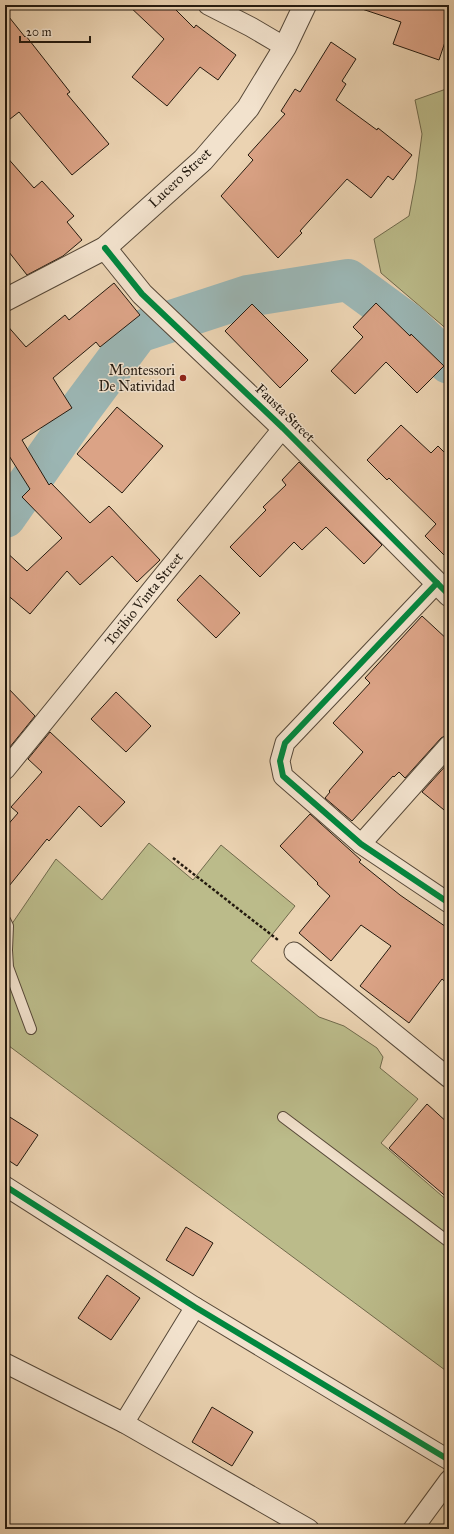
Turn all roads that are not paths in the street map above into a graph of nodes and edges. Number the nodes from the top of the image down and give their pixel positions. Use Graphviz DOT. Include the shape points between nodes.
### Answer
graph roads {
  1 [pos="208,5"];
  2 [pos="305,5"];
  3 [pos="285,47"];
  4 [pos="105,248"];
  5 [pos="5,300"];
  6 [pos="283,428"];
  7 [pos="443,589"];
  8 [pos="449,745"];
  9 [pos="5,770"];
  10 [pos="361,844"];
  11 [pos="449,903"];
  12 [pos="5,920"];
  13 [pos="294,952"];
  14 [pos="31,1029"];
  15 [pos="449,1078"];
  16 [pos="283,1117"];
  17 [pos="5,1186"];
  18 [pos="449,1242"];
  19 [pos="195,1307"];
  20 [pos="5,1363"];
  21 [pos="124,1423"];
  22 [pos="449,1460"];
  23 [pos="449,1480"];
  24 [pos="309,1529"];
  25 [pos="413,1529"];
  1 -- 3 [label="street"];
  2 -- 3 [label="street, Lucero Street"];
  3 -- 4 [label="street, Lucero Street" via="248,108 203,160"];
  4 -- 5 [label="street, Lucero Street"];
  4 -- 6 [label="street, Fausta Street" via="142,294"];
  6 -- 7 [label="street, Fausta Street"];
  6 -- 9 [label="street, Toribio Vinta Street"];
  7 -- 10 [label="street" via="285,743 280,761 283,776"];
  8 -- 10 [label="street"];
  10 -- 11 [label="street"];
  12 -- 14 [label="lane" via="8,926 8,967"];
  13 -- 15 [label="street"];
  16 -- 18 [label="lane"];
  17 -- 19 [label="street"];
  19 -- 21 [label="street"];
  19 -- 22 [label="street"];
  20 -- 21 [label="street"];
  21 -- 24 [label="street"];
  23 -- 25 [label="street"];
}
